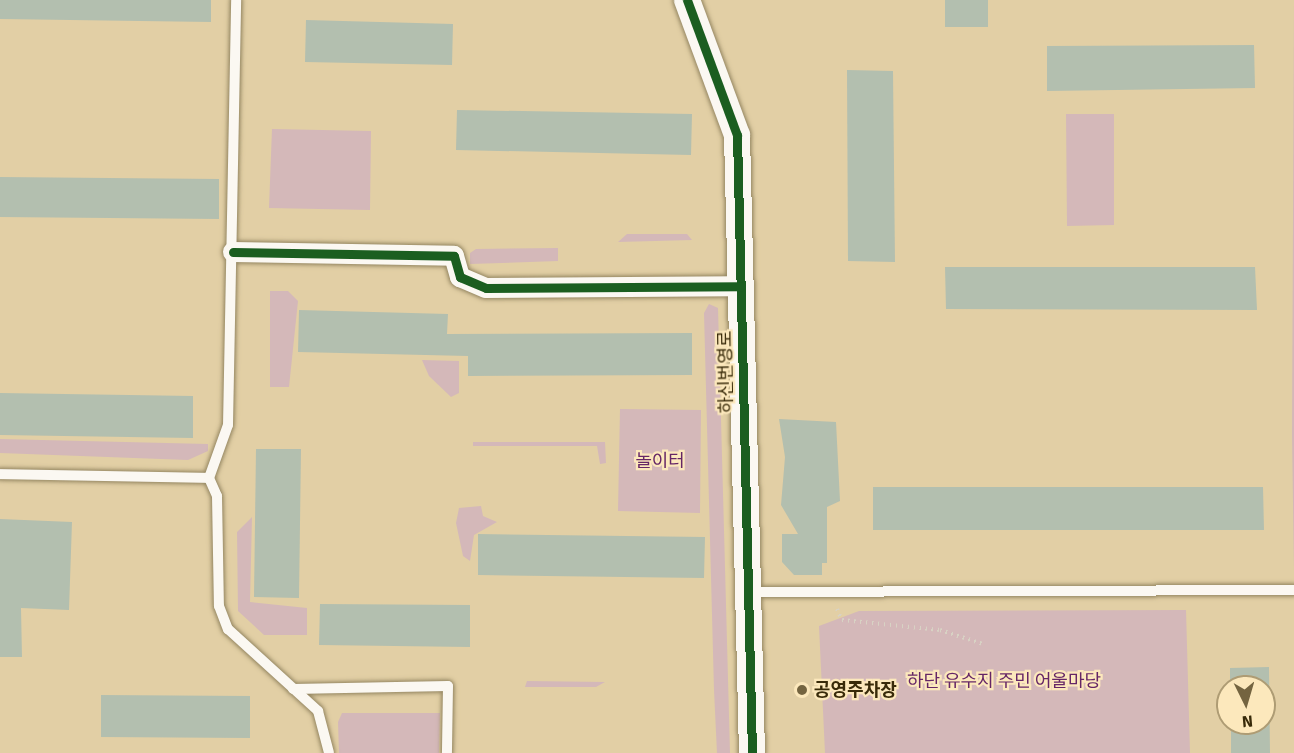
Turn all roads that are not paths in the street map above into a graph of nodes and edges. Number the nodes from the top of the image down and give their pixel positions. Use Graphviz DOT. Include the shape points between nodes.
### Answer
graph roads {
  1 [pos="236,0"];
  2 [pos="687,0"];
  3 [pos="233,252"];
  4 [pos="741,286"];
  5 [pos="0,474"];
  6 [pos="209,478"];
  7 [pos="1294,590"];
  8 [pos="747,592"];
  9 [pos="293,689"];
  10 [pos="329,753"];
  11 [pos="447,753"];
  12 [pos="752,753"];
  1 -- 3 [label="lane"];
  2 -- 4 [label="street, 하신번영로" via="737,135"];
  3 -- 4 [label="street" via="454,256 460,277 486,288"];
  3 -- 6 [label="lane" via="228,425"];
  4 -- 8 [label="street, 하신번영로"];
  5 -- 6 [label="lane"];
  6 -- 9 [label="lane" via="217,496 219,606 228,629"];
  7 -- 8 [label="lane"];
  8 -- 12 [label="street, 하신번영로"];
  9 -- 10 [label="lane" via="318,711"];
  9 -- 11 [label="lane" via="448,686"];
}
